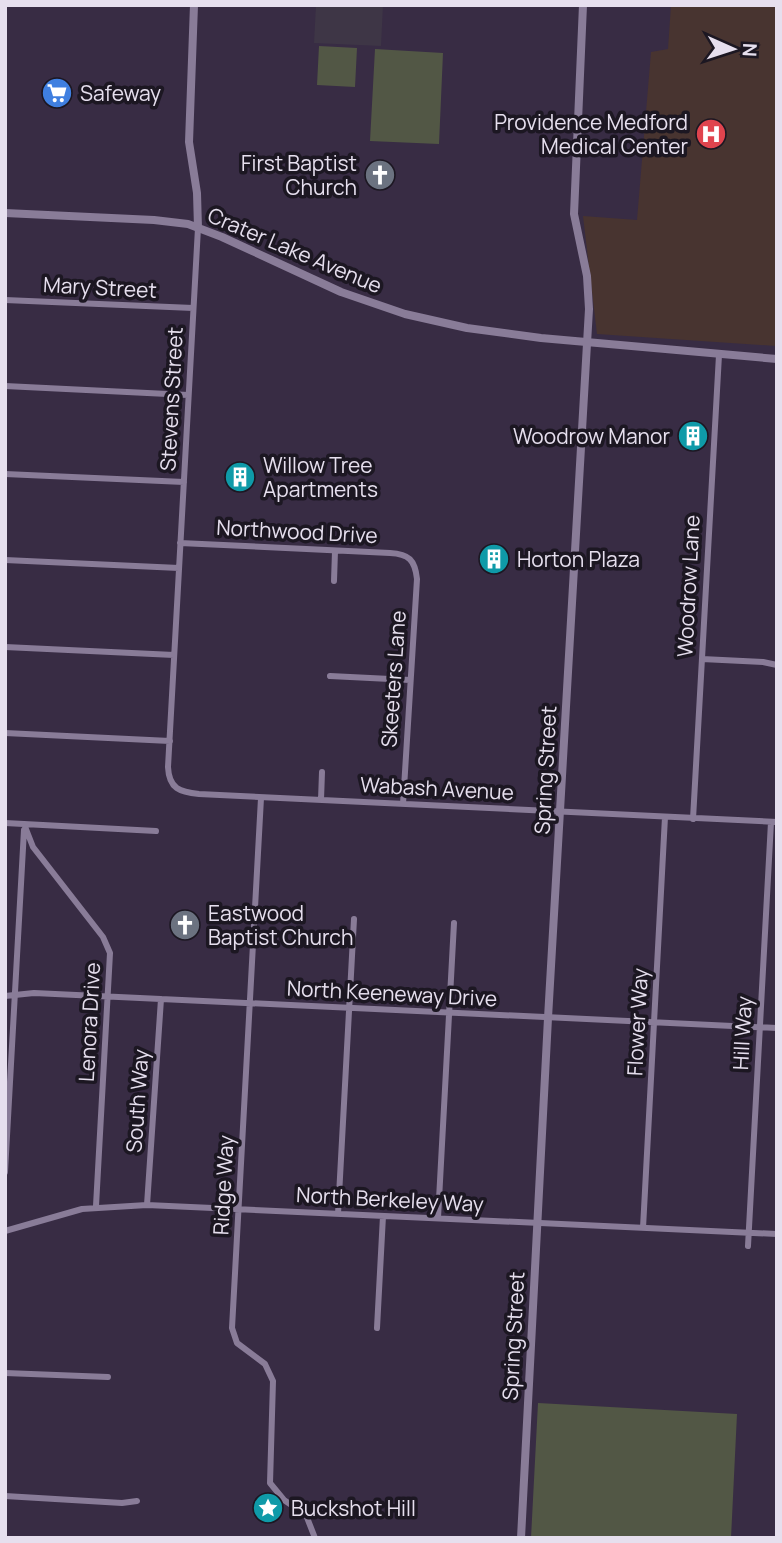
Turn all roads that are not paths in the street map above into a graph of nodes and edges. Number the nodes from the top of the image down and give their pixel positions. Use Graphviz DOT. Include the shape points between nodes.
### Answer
graph roads {
  1 [pos="194,5"];
  2 [pos="583,5"];
  3 [pos="5,213"];
  4 [pos="198,228"];
  5 [pos="5,300"];
  6 [pos="193,309"];
  7 [pos="587,342"];
  8 [pos="719,355"];
  9 [pos="777,359"];
  10 [pos="5,386"];
  11 [pos="188,395"];
  12 [pos="5,474"];
  13 [pos="184,482"];
  14 [pos="180,543"];
  15 [pos="335,551"];
  16 [pos="411,558"];
  17 [pos="5,560"];
  18 [pos="179,568"];
  19 [pos="334,581"];
  20 [pos="5,647"];
  21 [pos="174,655"];
  22 [pos="702,659"];
  23 [pos="777,665"];
  24 [pos="330,676"];
  25 [pos="410,680"];
  26 [pos="5,733"];
  27 [pos="170,741"];
  28 [pos="322,772"];
  29 [pos="179,791"];
  30 [pos="261,798"];
  31 [pos="321,800"];
  32 [pos="403,804"];
  33 [pos="560,812"];
  34 [pos="665,817"];
  35 [pos="693,818"];
  36 [pos="774,822"];
  37 [pos="5,823"];
  38 [pos="24,824"];
  39 [pos="156,831"];
  40 [pos="354,919"];
  41 [pos="454,923"];
  42 [pos="14,995"];
  43 [pos="5,996"];
  44 [pos="107,996"];
  45 [pos="161,999"];
  46 [pos="251,1003"];
  47 [pos="349,1008"];
  48 [pos="450,1013"];
  49 [pos="548,1018"];
  50 [pos="654,1023"];
  51 [pos="760,1027"];
  52 [pos="777,1028"];
  53 [pos="5,1172"];
  54 [pos="147,1205"];
  55 [pos="96,1206"];
  56 [pos="239,1209"];
  57 [pos="338,1214"];
  58 [pos="383,1216"];
  59 [pos="438,1218"];
  60 [pos="537,1223"];
  61 [pos="643,1228"];
  62 [pos="5,1231"];
  63 [pos="749,1233"];
  64 [pos="777,1234"];
  65 [pos="748,1246"];
  66 [pos="377,1328"];
  67 [pos="5,1373"];
  68 [pos="108,1377"];
  69 [pos="5,1496"];
  70 [pos="137,1501"];
  71 [pos="315,1538"];
  72 [pos="521,1538"];
  1 -- 4 [label="street, Stevens Street" via="189,142"];
  2 -- 7 [label="street, Spring Street" via="574,214 588,287"];
  3 -- 4 [label="street, Crater Lake Avenue" via="165,220"];
  4 -- 6 [label="street, Stevens Street"];
  4 -- 7 [label="street, Crater Lake Avenue" via="320,284 405,314 496,333"];
  5 -- 6 [label="street, Mary Street"];
  6 -- 11 [label="street, Stevens Street"];
  7 -- 8 [label="street, Crater Lake Avenue"];
  7 -- 33 [label="street, Spring Street"];
  8 -- 9 [label="street, Crater Lake Avenue"];
  8 -- 22 [label="street, Woodrow Lane"];
  10 -- 11 [label="street"];
  11 -- 13 [label="street, Stevens Street"];
  12 -- 13 [label="street"];
  13 -- 14 [label="street, Stevens Street"];
  14 -- 15 [label="street, Northwood Drive"];
  14 -- 18 [label="street, Stevens Street"];
  15 -- 16 [label="street, Northwood Drive"];
  15 -- 19 [label="street"];
  16 -- 25 [label="street, Skeeters Lane" via="417,579"];
  17 -- 18 [label="street"];
  18 -- 21 [label="street, Stevens Street"];
  20 -- 21 [label="street"];
  21 -- 27 [label="street, Stevens Street"];
  22 -- 23 [label="street"];
  22 -- 35 [label="street, Woodrow Lane"];
  24 -- 25 [label="street"];
  25 -- 32 [label="street, Skeeters Lane"];
  26 -- 27 [label="street"];
  27 -- 29 [label="street, Stevens Street" via="169,779"];
  28 -- 31 [label="street"];
  29 -- 30 [label="street, Wabash Avenue"];
  30 -- 31 [label="street, Wabash Avenue"];
  30 -- 46 [label="street, Ridge Way"];
  31 -- 32 [label="street, Wabash Avenue"];
  32 -- 33 [label="street, Wabash Avenue"];
  33 -- 34 [label="street, Wabash Avenue"];
  33 -- 49 [label="street, Spring Street"];
  34 -- 35 [label="street, Wabash Avenue"];
  34 -- 50 [label="street, Flower Way"];
  35 -- 36 [label="street, Wabash Avenue"];
  36 -- 51 [label="street, Hill Way"];
  37 -- 38 [label="street"];
  38 -- 39 [label="street"];
  38 -- 42 [label="street"];
  38 -- 44 [label="street, Lenora Drive" via="33,847 108,947"];
  40 -- 47 [label="street"];
  41 -- 48 [label="street"];
  42 -- 43 [label="street, North Keeneway Drive"];
  42 -- 44 [label="street, North Keeneway Drive"];
  42 -- 53 [label="street"];
  44 -- 45 [label="street, North Keeneway Drive"];
  44 -- 55 [label="street, Lenora Drive"];
  45 -- 46 [label="street, North Keeneway Drive"];
  45 -- 54 [label="street, South Way"];
  46 -- 47 [label="street, North Keeneway Drive"];
  46 -- 56 [label="street, Ridge Way"];
  47 -- 48 [label="street, North Keeneway Drive"];
  47 -- 57 [label="street"];
  48 -- 49 [label="street, North Keeneway Drive"];
  48 -- 59 [label="street"];
  49 -- 50 [label="street, North Keeneway Drive"];
  49 -- 60 [label="street, Spring Street"];
  50 -- 51 [label="street, North Keeneway Drive"];
  50 -- 61 [label="street, Flower Way"];
  51 -- 52 [label="street, North Keeneway Drive"];
  51 -- 63 [label="street, Hill Way"];
  54 -- 55 [label="street, North Berkeley Way"];
  54 -- 56 [label="street, North Berkeley Way"];
  55 -- 62 [label="street, North Berkeley Way"];
  56 -- 57 [label="street, North Berkeley Way"];
  56 -- 71 [label="street, Ridge Way" via="233,1336 272,1374 270,1483 278,1495 306,1515"];
  57 -- 58 [label="street, North Berkeley Way"];
  58 -- 59 [label="street, North Berkeley Way"];
  58 -- 66 [label="street"];
  59 -- 60 [label="street, North Berkeley Way"];
  60 -- 61 [label="street, North Berkeley Way"];
  60 -- 72 [label="street, Spring Street"];
  61 -- 63 [label="street, North Berkeley Way"];
  63 -- 64 [label="street, North Berkeley Way"];
  63 -- 65 [label="street, Hill Way"];
  67 -- 68 [label="street"];
  69 -- 70 [label="street"];
}
